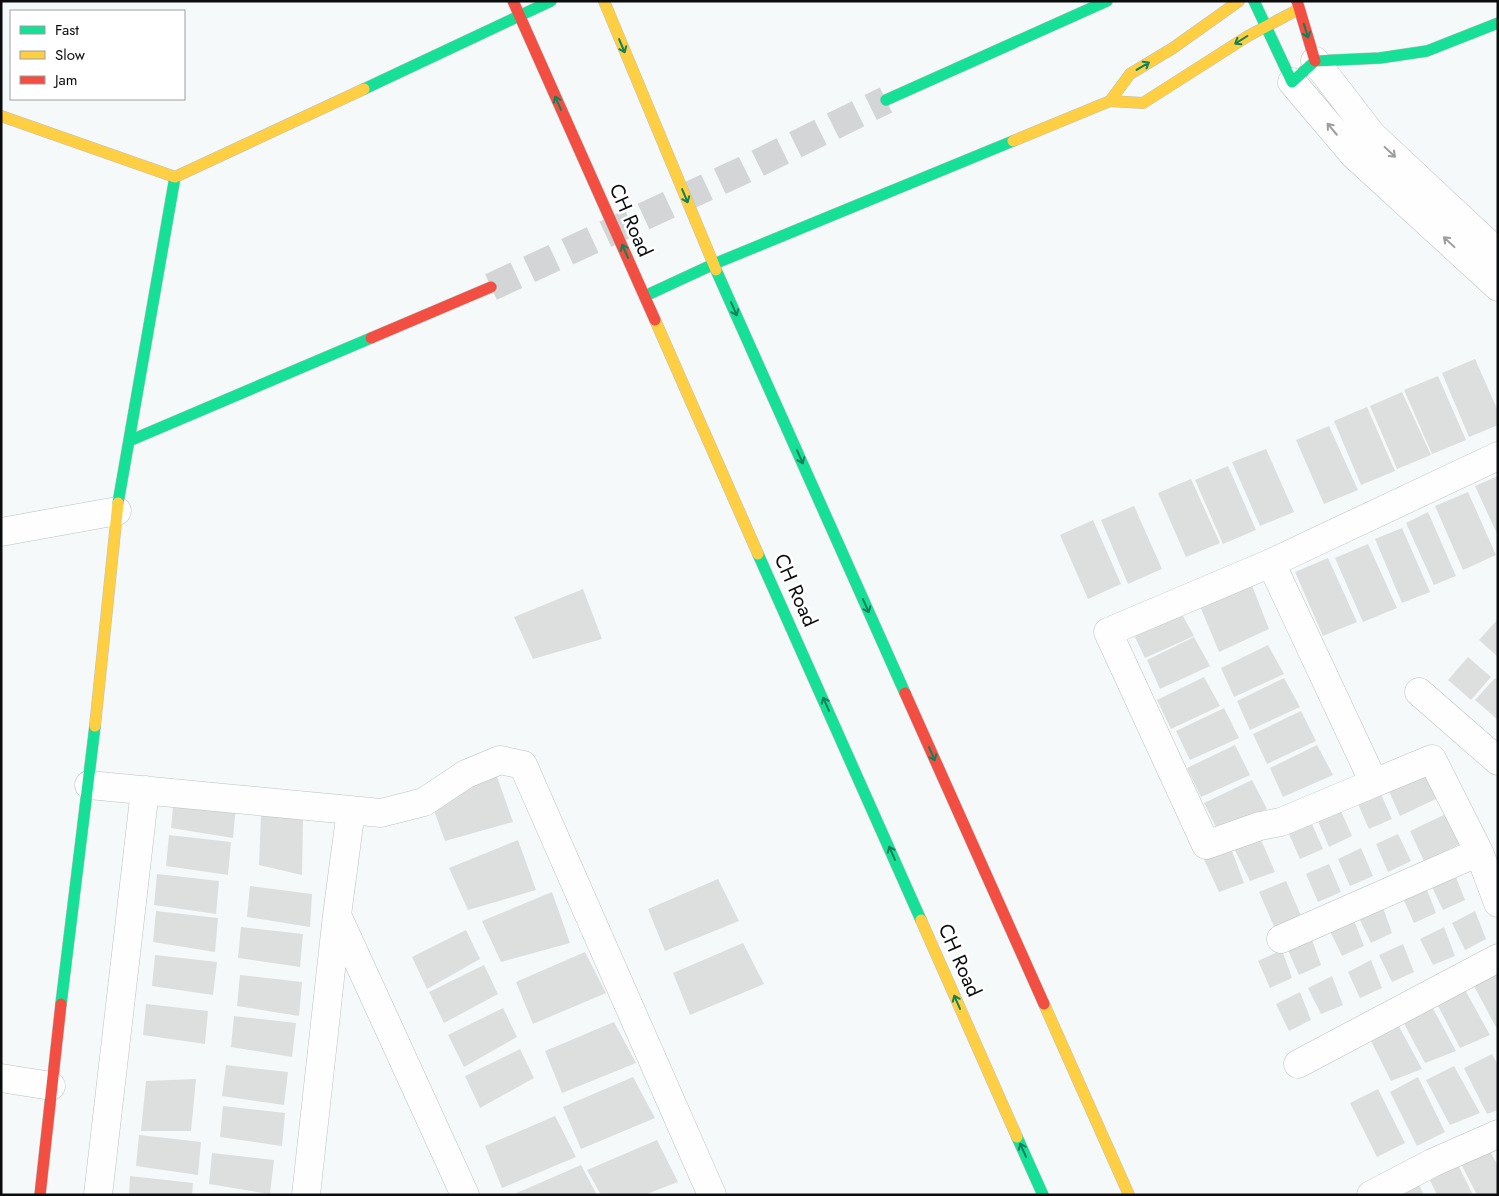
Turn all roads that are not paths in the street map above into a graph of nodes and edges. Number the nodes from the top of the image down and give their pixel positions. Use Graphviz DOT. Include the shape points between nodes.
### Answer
graph roads {
  1 [pos="513,1"];
  2 [pos="550,1"];
  3 [pos="604,1"];
  4 [pos="1107,1"];
  5 [pos="1239,1"];
  6 [pos="1254,1"];
  7 [pos="1298,5"];
  8 [pos="519,16"];
  9 [pos="1498,23"];
  10 [pos="1265,27"];
  11 [pos="1315,61"];
  12 [pos="1292,82"];
  13 [pos="886,100"];
  14 [pos="1110,101"];
  15 [pos="1,116"];
  16 [pos="175,177"];
  17 [pos="1490,257"];
  18 [pos="714,264"];
  19 [pos="491,287"];
  20 [pos="1498,287"];
  21 [pos="645,296"];
  22 [pos="129,441"];
  23 [pos="1498,456"];
  24 [pos="117,511"];
  25 [pos="1,532"];
  26 [pos="1271,563"];
  27 [pos="1419,692"];
  28 [pos="1498,761"];
  29 [pos="1374,782"];
  30 [pos="89,785"];
  31 [pos="145,790"];
  32 [pos="351,810"];
  33 [pos="1479,852"];
  34 [pos="1498,903"];
  35 [pos="337,915"];
  36 [pos="1280,939"];
  37 [pos="1498,958"];
  38 [pos="1298,1064"];
  39 [pos="1,1078"];
  40 [pos="51,1086"];
  41 [pos="1498,1134"];
  42 [pos="40,1195"];
  43 [pos="98,1195"];
  44 [pos="306,1195"];
  45 [pos="465,1195"];
  46 [pos="712,1195"];
  47 [pos="1043,1195"];
  48 [pos="1129,1195"];
  49 [pos="1371,1195"];
  1 -- 8 [label="street, CH Road"];
  2 -- 8 [label="street"];
  3 -- 18 [label="street, one-way"];
  4 -- 13 [label="street"];
  14 -- 5 [label="street, one-way" via="1130,74"];
  6 -- 10 [label="street"];
  7 -- 10 [label="street"];
  7 -- 11 [label="street, one-way"];
  8 -- 16 [label="street"];
  21 -- 8 [label="street, CH Road, one-way"];
  9 -- 11 [label="street" via="1427,51 1380,58"];
  10 -- 12 [label="street"];
  10 -- 14 [label="street, one-way" via="1143,103"];
  11 -- 12 [label="street"];
  11 -- 17 [label="street, one-way" via="1372,135"];
  17 -- 12 [label="street, one-way" via="1354,155"];
  14 -- 18 [label="street"];
  15 -- 16 [label="street"];
  16 -- 22 [label="street"];
  17 -- 20 [label="street"];
  18 -- 21 [label="street"];
  18 -- 48 [label="street, one-way"];
  19 -- 22 [label="street"];
  47 -- 21 [label="street, CH Road, one-way"];
  22 -- 24 [label="street"];
  23 -- 26 [label="street"];
  24 -- 25 [label="street"];
  24 -- 30 [label="street"];
  26 -- 29 [label="street"];
  26 -- 29 [label="street" via="1108,632 1206,845 1281,822"];
  27 -- 28 [label="street"];
  29 -- 33 [label="street" via="1432,760"];
  30 -- 31 [label="street"];
  30 -- 40 [label="street"];
  31 -- 32 [label="street"];
  31 -- 43 [label="street"];
  32 -- 35 [label="street"];
  32 -- 46 [label="street" via="381,813 424,802 466,774 500,760 523,765"];
  33 -- 34 [label="street"];
  33 -- 36 [label="street"];
  35 -- 44 [label="street"];
  35 -- 45 [label="street"];
  37 -- 38 [label="street"];
  39 -- 40 [label="street"];
  40 -- 42 [label="street"];
  41 -- 49 [label="street"];
}
